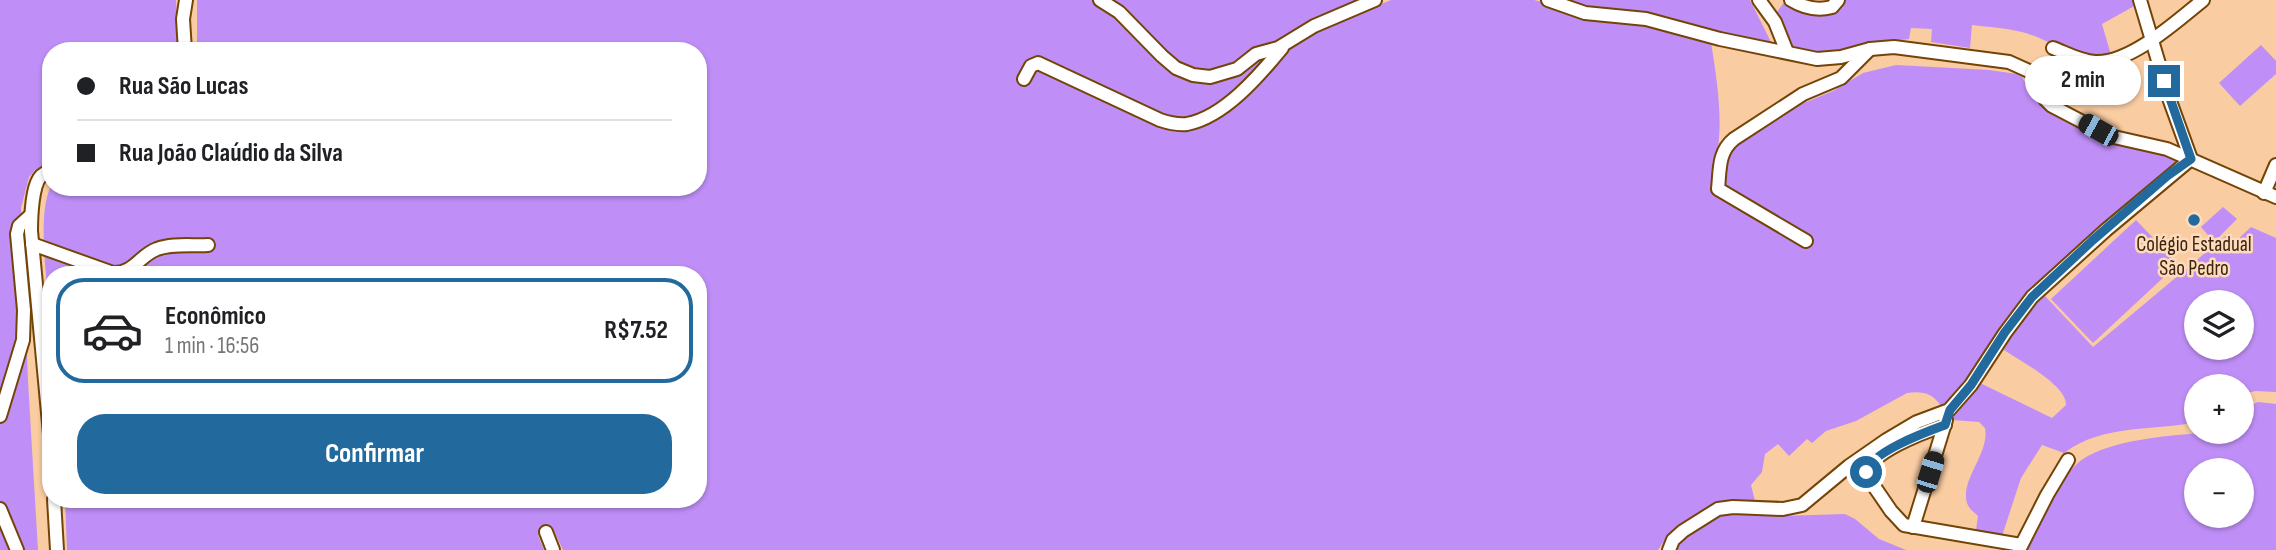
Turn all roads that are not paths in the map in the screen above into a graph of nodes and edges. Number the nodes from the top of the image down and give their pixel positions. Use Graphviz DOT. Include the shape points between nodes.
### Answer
graph roads {
  1 [pos="186,0"];
  2 [pos="1100,0"];
  3 [pos="1374,0"];
  4 [pos="1548,0"];
  5 [pos="1759,0"];
  6 [pos="1791,0"];
  7 [pos="1838,0"];
  8 [pos="2140,0"];
  9 [pos="2203,0"];
  10 [pos="2152,40"];
  11 [pos="184,42"];
  12 [pos="1286,44"];
  13 [pos="2053,48"];
  14 [pos="1870,49"];
  15 [pos="1787,52"];
  16 [pos="1024,79"];
  17 [pos="2191,159"];
  18 [pos="2276,165"];
  19 [pos="42,175"];
  20 [pos="2270,195"];
  21 [pos="31,215"];
  22 [pos="1806,241"];
  23 [pos="32,244"];
  24 [pos="208,245"];
  25 [pos="93,266"];
  26 [pos="135,266"];
  27 [pos="42,349"];
  28 [pos="1950,410"];
  29 [pos="0,416"];
  30 [pos="1945,425"];
  31 [pos="2068,460"];
  32 [pos="55,508"];
  33 [pos="0,509"];
  34 [pos="1913,527"];
  35 [pos="546,532"];
  36 [pos="2020,547"];
  37 [pos="17,550"];
  38 [pos="57,550"];
  39 [pos="553,550"];
  40 [pos="1670,550"];
  1 -- 11 [label="street"];
  2 -- 12 [label="street" via="1131,23 1169,62 1193,75 1228,73 1256,54"];
  3 -- 12 [label="street" via="1314,26"];
  4 -- 15 [label="street" via="1585,13 1646,19"];
  5 -- 15 [label="street" via="1776,22"];
  6 -- 7 [label="street" via="1818,9 1832,7"];
  8 -- 10 [label="street"];
  9 -- 10 [label="street"];
  10 -- 13 [label="street" via="2103,62 2085,61"];
  10 -- 17 [label="street"];
  12 -- 16 [label="street" via="1235,98 1188,124 1160,120 1038,63"];
  14 -- 15 [label="street" via="1825,59"];
  14 -- 17 [label="street" via="1894,47 2020,66 2031,72 2055,108 2115,137"];
  14 -- 22 [label="street" via="1841,78 1802,94 1734,139 1720,158 1718,189"];
  17 -- 20 [label="street"];
  17 -- 28 [label="street" via="2032,297"];
  18 -- 20 [label="street"];
  19 -- 21 [label="street"];
  21 -- 23 [label="street"];
  21 -- 29 [label="street" via="19,226 18,234 23,340"];
  23 -- 25 [label="street"];
  23 -- 27 [label="street"];
  24 -- 26 [label="street" via="157,249"];
  28 -- 30 [label="street"];
  28 -- 40 [label="street" via="1892,437 1801,505 1718,509 1675,537"];
  30 -- 34 [label="street"];
  30 -- 34 [label="street" via="1902,442 1866,468 1891,511 1901,523"];
  31 -- 36 [label="street"];
  32 -- 38 [label="street"];
  33 -- 37 [label="street"];
  34 -- 36 [label="street"];
  35 -- 39 [label="street"];
}
